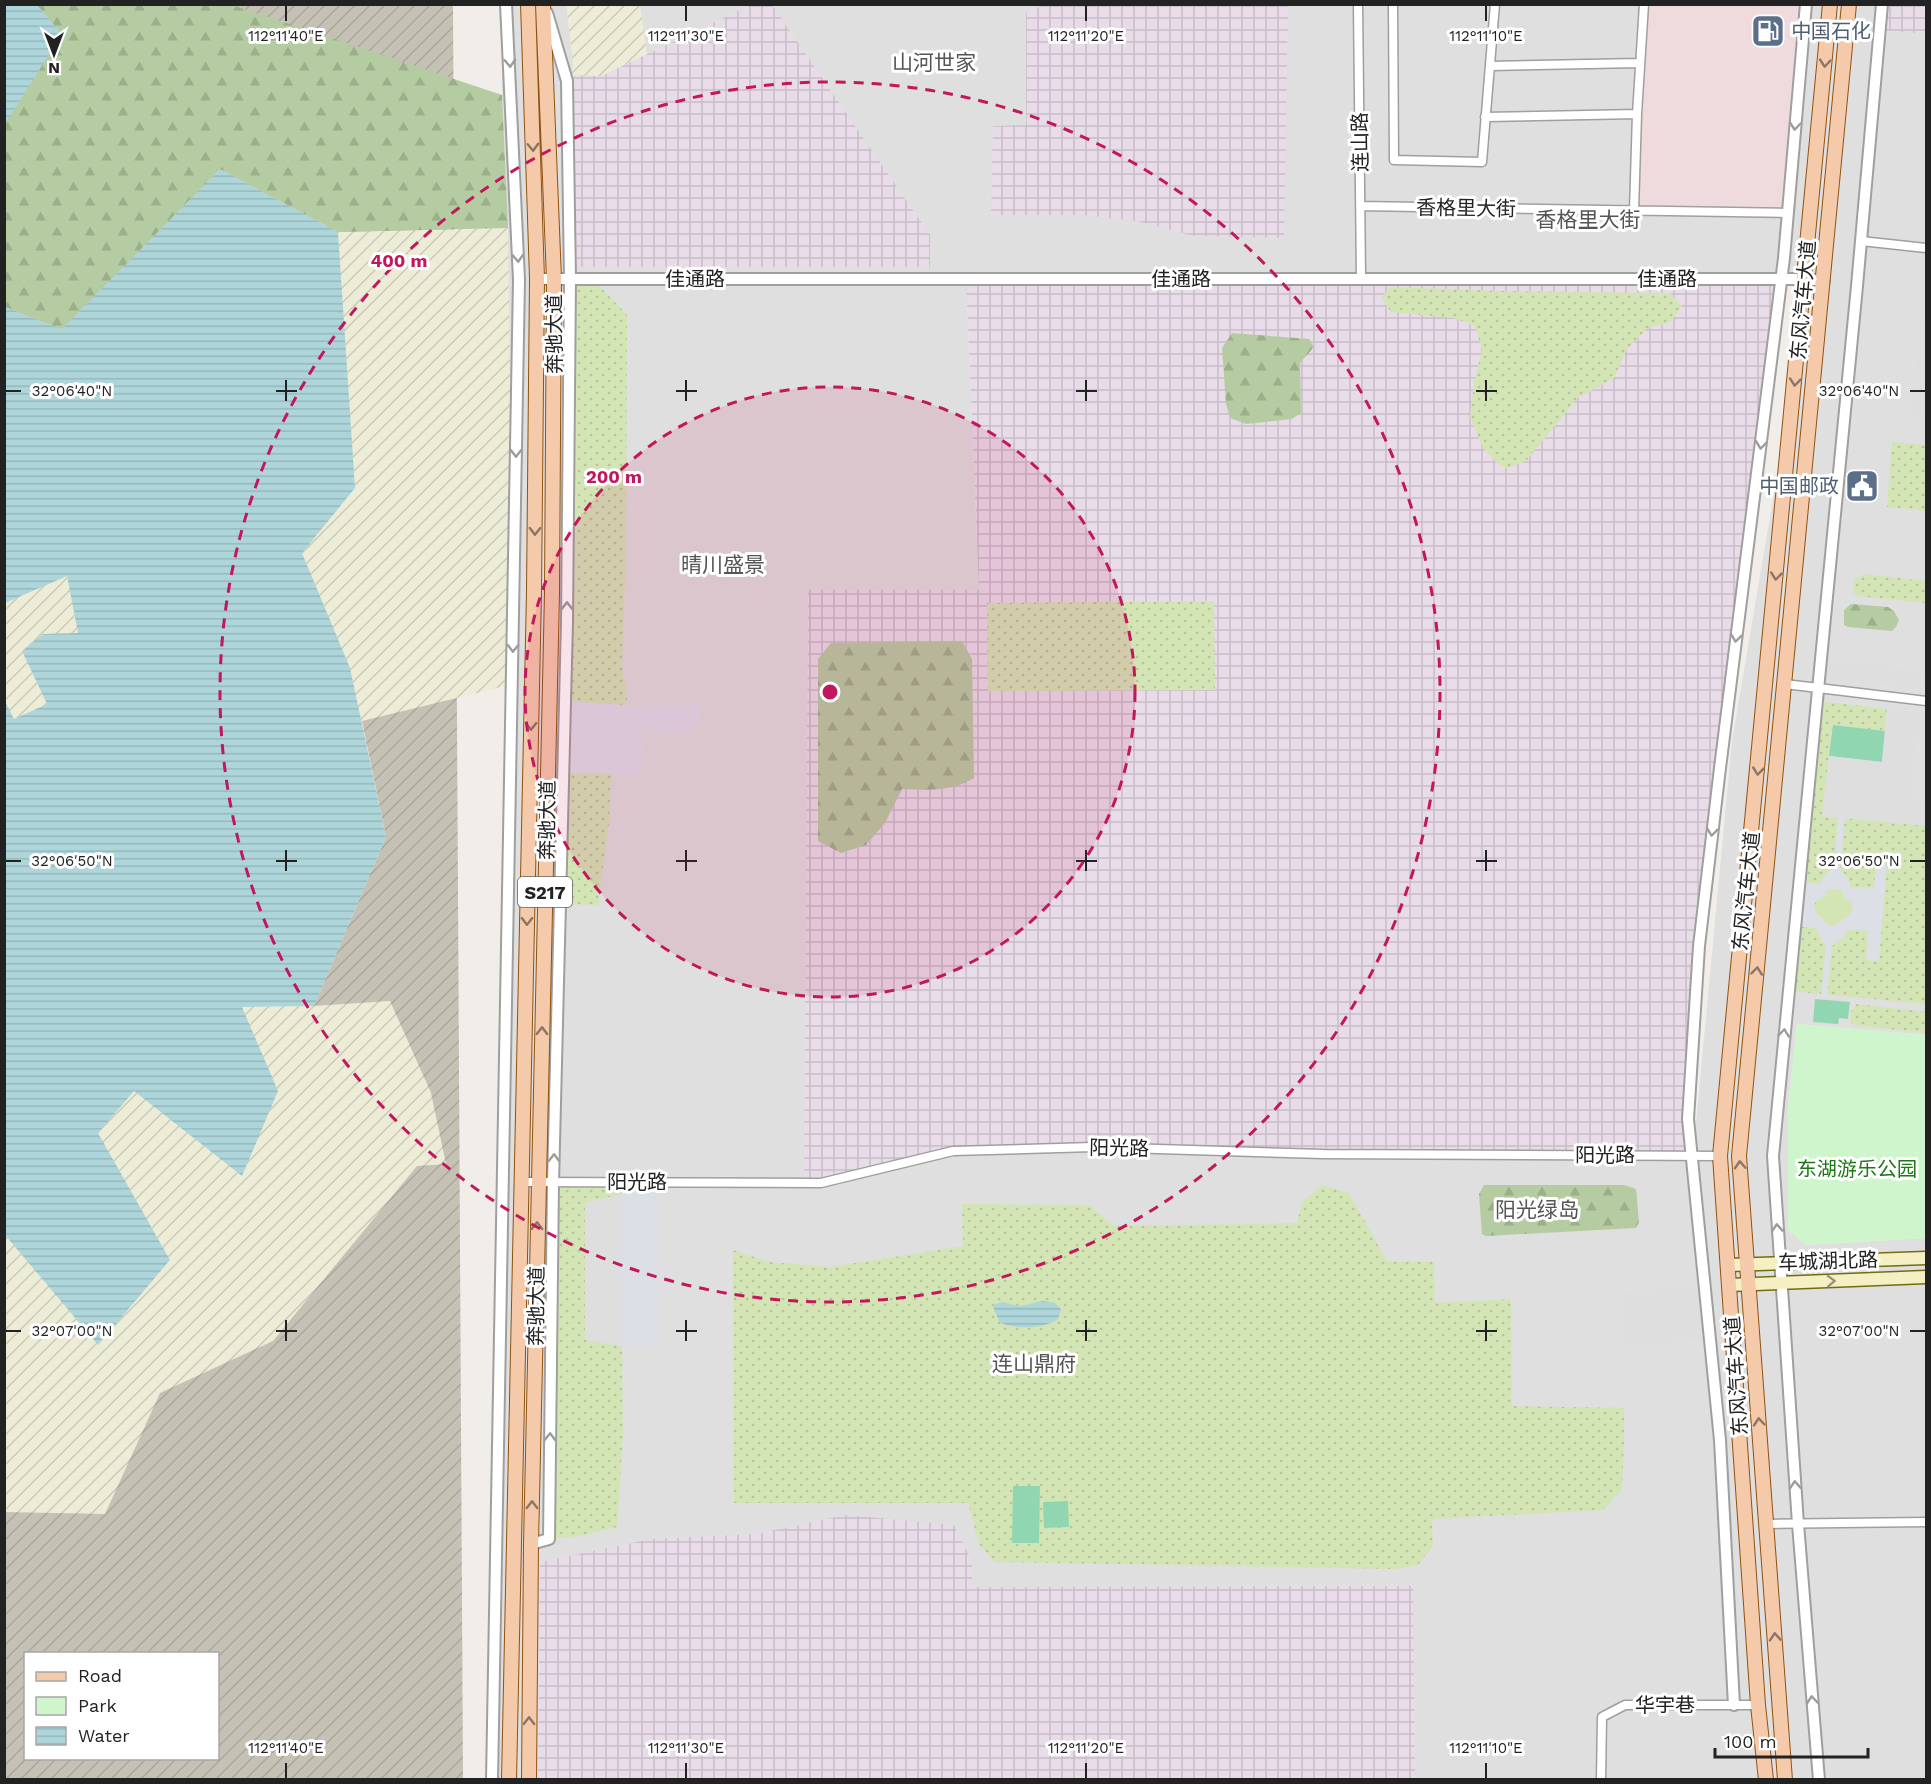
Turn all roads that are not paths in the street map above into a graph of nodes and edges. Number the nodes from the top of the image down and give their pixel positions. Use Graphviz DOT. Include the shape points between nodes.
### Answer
graph roads {
  1 [pos="506,4"];
  2 [pos="528,4"];
  3 [pos="544,4"];
  4 [pos="1358,4"];
  5 [pos="1393,4"];
  6 [pos="1495,4"];
  7 [pos="1644,4"];
  8 [pos="1806,4"];
  9 [pos="1830,4"];
  10 [pos="1849,4"];
  11 [pos="1882,4"];
  12 [pos="1640,63"];
  13 [pos="1490,66"];
  14 [pos="1637,114"];
  15 [pos="1485,117"];
  16 [pos="1360,206"];
  17 [pos="1634,211"];
  18 [pos="1788,213"];
  19 [pos="1861,241"];
  20 [pos="1926,248"];
  21 [pos="537,279"];
  22 [pos="554,279"];
  23 [pos="570,279"];
  24 [pos="1361,279"];
  25 [pos="1781,279"];
  26 [pos="1805,279"];
  27 [pos="1824,281"];
  28 [pos="1785,684"];
  29 [pos="1818,688"];
  30 [pos="1926,701"];
  31 [pos="1693,1156"];
  32 [pos="1720,1156"];
  33 [pos="522,1182"];
  34 [pos="538,1183"];
  35 [pos="553,1183"];
  36 [pos="1926,1258"];
  37 [pos="1780,1262"];
  38 [pos="1747,1263"];
  39 [pos="1729,1265"];
  40 [pos="1926,1278"];
  41 [pos="1781,1283"];
  42 [pos="1748,1284"];
  43 [pos="1730,1285"];
  44 [pos="500,1338"];
  45 [pos="519,1338"];
  46 [pos="1926,1522"];
  47 [pos="1767,1524"];
  48 [pos="1798,1524"];
  49 [pos="531,1544"];
  50 [pos="1734,1705"];
  51 [pos="1758,1705"];
  52 [pos="492,1779"];
  53 [pos="509,1779"];
  54 [pos="528,1779"];
  55 [pos="1601,1779"];
  56 [pos="1766,1779"];
  57 [pos="1785,1779"];
  58 [pos="1819,1779"];
  1 -- 44 [label="street, one-way" via="519,280"];
  2 -- 21 [label="main road, 奔驰大道 / S217, one-way"];
  3 -- 22 [label="main road, 奔驰大道 / S217"];
  3 -- 23 [label="street" via="567,81"];
  4 -- 16 [label="street, 连山路"];
  5 -- 15 [label="street" via="1394,160 1482,162"];
  6 -- 13 [label="street"];
  7 -- 12 [label="street"];
  8 -- 18 [label="street, one-way"];
  9 -- 26 [label="main road, 东风汽车大道, one-way"];
  10 -- 27 [label="main road, 东风汽车大道"];
  11 -- 19 [label="street"];
  12 -- 13 [label="street"];
  12 -- 14 [label="street"];
  13 -- 15 [label="street"];
  14 -- 15 [label="street"];
  14 -- 17 [label="street"];
  16 -- 17 [label="street, 香格里大街"];
  16 -- 24 [label="street, 连山路"];
  17 -- 18 [label="street, 香格里大街"];
  18 -- 25 [label="street"];
  19 -- 20 [label="street"];
  19 -- 29 [label="street"];
  21 -- 22 [label="street, 佳通路"];
  21 -- 33 [label="main road, 奔驰大道 / S217, one-way"];
  22 -- 23 [label="street, 佳通路"];
  34 -- 22 [label="main road, 奔驰大道 / S217, one-way" via="552,593"];
  23 -- 24 [label="street, 佳通路"];
  35 -- 23 [label="street, one-way" via="567,622"];
  24 -- 25 [label="street, 佳通路"];
  25 -- 26 [label="street, 佳通路"];
  25 -- 31 [label="street, one-way" via="1699,945 1688,1119"];
  26 -- 27 [label="street, 佳通路"];
  26 -- 32 [label="main road, 东风汽车大道, one-way"];
  27 -- 28 [label="main road, 东风汽车大道"];
  28 -- 29 [label="street"];
  38 -- 28 [label="main road, 东风汽车大道, one-way" via="1739,1156"];
  29 -- 30 [label="street"];
  37 -- 29 [label="street, one-way" via="1773,1156"];
  31 -- 32 [label="street, 阳光路"];
  31 -- 35 [label="street, 阳光路" via="1323,1154 1093,1146 953,1151 821,1183"];
  31 -- 50 [label="street" via="1720,1440"];
  32 -- 39 [label="main road, 东风汽车大道"];
  33 -- 34 [label="street, 阳光路"];
  33 -- 45 [label="main road, 奔驰大道 / S217"];
  34 -- 35 [label="street, 阳光路"];
  49 -- 34 [label="main road, 奔驰大道 / S217, one-way"];
  49 -- 35 [label="street, one-way" via="549,1539"];
  36 -- 37 [label="main road, 车城湖北路"];
  37 -- 38 [label="main road, 车城湖北路"];
  37 -- 41 [label="street"];
  38 -- 39 [label="main road, 车城湖北路"];
  38 -- 42 [label="main road, 东风汽车大道"];
  39 -- 43 [label="main road, 东风汽车大道"];
  41 -- 40 [label="main road, 车城湖北路, one-way"];
  41 -- 42 [label="main road, 车城湖北路"];
  48 -- 41 [label="street, one-way"];
  42 -- 43 [label="main road, 车城湖北路"];
  47 -- 42 [label="main road, 东风汽车大道, one-way"];
  43 -- 51 [label="main road, 东风汽车大道"];
  44 -- 45 [label="street"];
  44 -- 52 [label="street"];
  45 -- 53 [label="main road, 奔驰大道 / S217"];
  46 -- 48 [label="street"];
  47 -- 48 [label="street"];
  57 -- 47 [label="main road, 东风汽车大道, one-way"];
  58 -- 48 [label="street, one-way"];
  54 -- 49 [label="main road, 奔驰大道 / S217, one-way"];
  50 -- 51 [label="street, 华宇巷"];
  50 -- 55 [label="street, 华宇巷" via="1625,1705 1602,1717"];
  51 -- 56 [label="main road, 东风汽车大道"];
}
